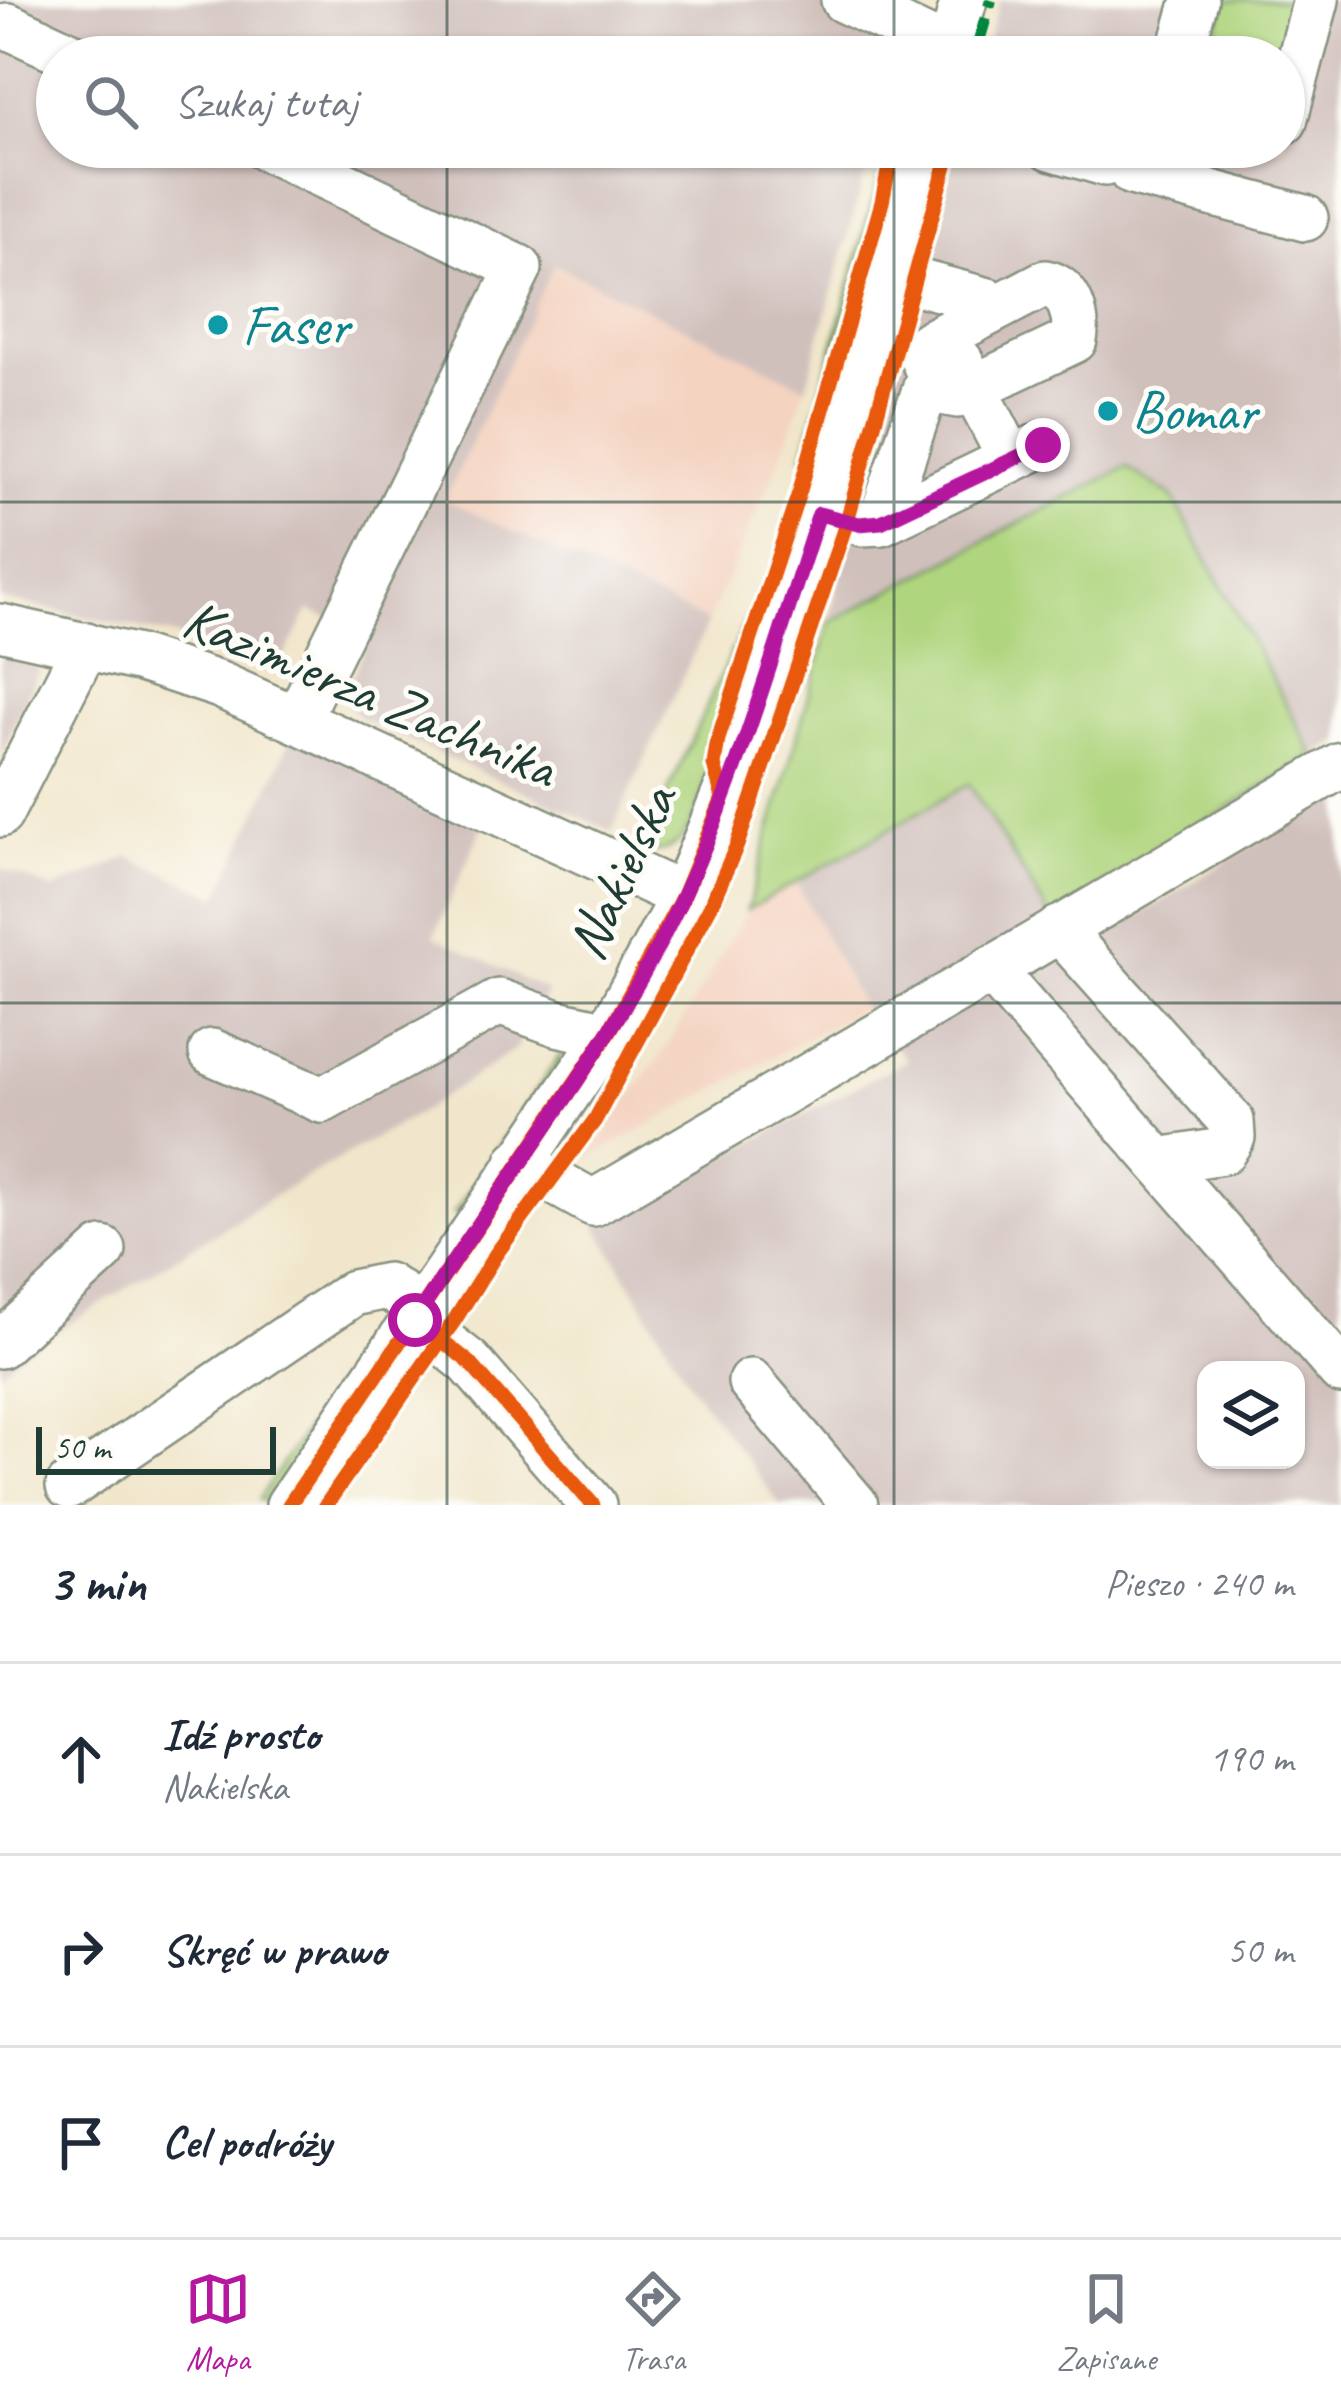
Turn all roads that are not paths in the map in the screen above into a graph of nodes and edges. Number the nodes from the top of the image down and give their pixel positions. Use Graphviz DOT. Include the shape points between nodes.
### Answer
graph roads {
  1 [pos="844,0"];
  2 [pos="964,0"];
  3 [pos="1195,0"];
  4 [pos="1316,0"];
  5 [pos="9,23"];
  6 [pos="915,36"];
  7 [pos="954,36"];
  8 [pos="1185,36"];
  9 [pos="36,37"];
  10 [pos="1305,42"];
  11 [pos="308,168"];
  12 [pos="916,168"];
  13 [pos="1129,168"];
  14 [pos="1305,218"];
  15 [pos="886,274"];
  16 [pos="987,312"];
  17 [pos="1014,369"];
  18 [pos="929,375"];
  19 [pos="819,514"];
  20 [pos="881,522"];
  21 [pos="0,627"];
  22 [pos="86,645"];
  23 [pos="301,719"];
  24 [pos="1338,772"];
  25 [pos="0,814"];
  26 [pos="683,896"];
  27 [pos="1059,929"];
  28 [pos="991,968"];
  29 [pos="608,1034"];
  30 [pos="212,1052"];
  31 [pos="1159,1161"];
  32 [pos="519,1162"];
  33 [pos="103,1250"];
  34 [pos="418,1315"];
  35 [pos="0,1345"];
  36 [pos="1341,1371"];
  37 [pos="751,1382"];
  38 [pos="69,1486"];
  39 [pos="289,1505"];
  40 [pos="592,1505"];
  41 [pos="855,1505"];
  1 -- 6 [label="street"];
  2 -- 7 [label="street"];
  3 -- 8 [label="street"];
  4 -- 10 [label="street"];
  5 -- 9 [label="street"];
  11 -- 23 [label="street" via="519,268"];
  12 -- 15 [label="street, Nakielska"];
  13 -- 14 [label="street"];
  15 -- 16 [label="street" via="988,301"];
  15 -- 19 [label="street, Nakielska"];
  16 -- 17 [label="street"];
  16 -- 17 [label="street"];
  16 -- 18 [label="street" via="926,349"];
  17 -- 18 [label="street" via="947,395"];
  17 -- 20 [label="street" via="1027,452"];
  18 -- 20 [label="street"];
  19 -- 20 [label="street"];
  19 -- 26 [label="street, Nakielska" via="736,766"];
  21 -- 22 [label="street, Kazimierza Zachnika"];
  22 -- 23 [label="street, Kazimierza Zachnika"];
  22 -- 25 [label="street"];
  23 -- 26 [label="street, Kazimierza Zachnika"];
  24 -- 27 [label="street"];
  26 -- 29 [label="street, Nakielska"];
  27 -- 28 [label="street"];
  27 -- 31 [label="street" via="1231,1120 1222,1151"];
  28 -- 31 [label="street"];
  28 -- 32 [label="street" via="593,1203"];
  29 -- 30 [label="street" via="499,1002 322,1100"];
  29 -- 32 [label="street, Nakielska"];
  31 -- 36 [label="street"];
  32 -- 34 [label="street, Nakielska"];
  33 -- 35 [label="street"];
  34 -- 38 [label="street" via="388,1286 353,1293"];
  34 -- 39 [label="street, Nakielska"];
  34 -- 40 [label="street"];
  37 -- 41 [label="street"];
}
